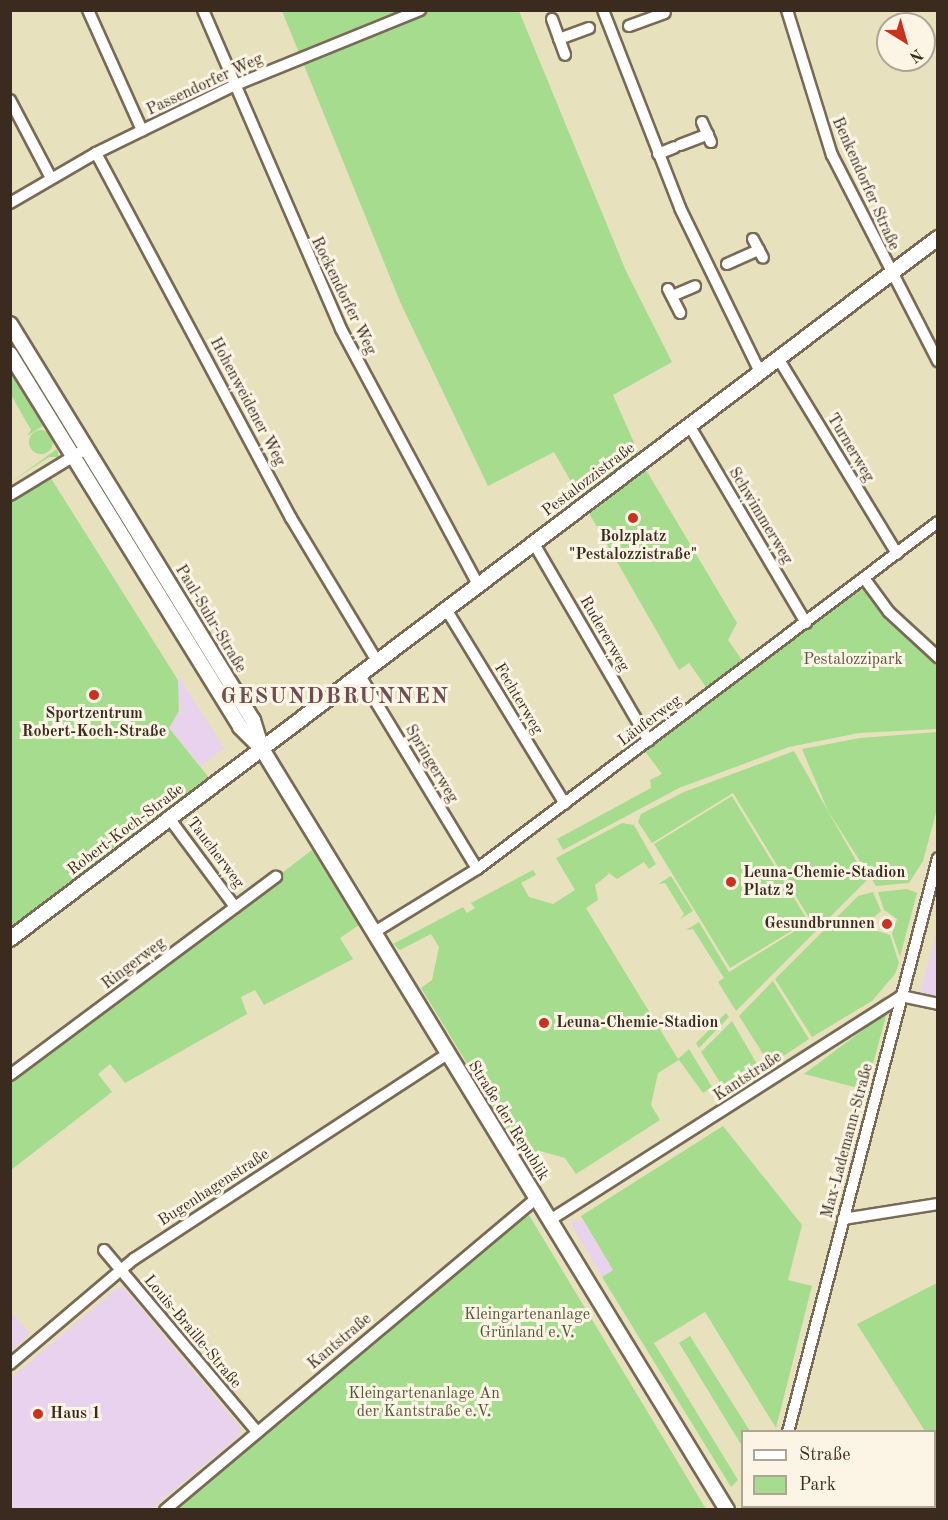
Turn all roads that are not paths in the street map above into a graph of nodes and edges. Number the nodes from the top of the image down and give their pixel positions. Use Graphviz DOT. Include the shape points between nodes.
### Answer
graph roads {
  1 [pos="88,10"];
  2 [pos="203,10"];
  3 [pos="420,10"];
  4 [pos="603,10"];
  5 [pos="787,10"];
  6 [pos="666,15"];
  7 [pos="552,19"];
  8 [pos="609,28"];
  9 [pos="559,39"];
  10 [pos="565,55"];
  11 [pos="233,86"];
  12 [pos="10,100"];
  13 [pos="702,122"];
  14 [pos="142,130"];
  15 [pos="96,153"];
  16 [pos="658,154"];
  17 [pos="51,178"];
  18 [pos="10,203"];
  19 [pos="938,238"];
  20 [pos="758,249"];
  21 [pos="711,275"];
  22 [pos="889,275"];
  23 [pos="680,313"];
  24 [pos="10,324"];
  25 [pos="10,354"];
  26 [pos="778,358"];
  27 [pos="938,361"];
  28 [pos="760,372"];
  29 [pos="689,425"];
  30 [pos="87,448"];
  31 [pos="73,457"];
  32 [pos="10,495"];
  33 [pos="938,522"];
  34 [pos="533,542"];
  35 [pos="897,554"];
  36 [pos="864,578"];
  37 [pos="478,584"];
  38 [pos="446,609"];
  39 [pos="806,623"];
  40 [pos="938,657"];
  41 [pos="377,661"];
  42 [pos="359,674"];
  43 [pos="649,741"];
  44 [pos="262,749"];
  45 [pos="565,804"];
  46 [pos="170,818"];
  47 [pos="938,858"];
  48 [pos="477,869"];
  49 [pos="276,877"];
  50 [pos="236,907"];
  51 [pos="374,933"];
  52 [pos="10,939"];
  53 [pos="901,996"];
  54 [pos="938,1004"];
  55 [pos="447,1054"];
  56 [pos="10,1076"];
  57 [pos="537,1199"];
  58 [pos="938,1204"];
  59 [pos="843,1219"];
  60 [pos="550,1220"];
  61 [pos="104,1250"];
  62 [pos="121,1270"];
  63 [pos="10,1364"];
  64 [pos="788,1430"];
  65 [pos="257,1432"];
  66 [pos="165,1509"];
  67 [pos="727,1509"];
  1 -- 14 [label="street"];
  2 -- 11 [label="street, Rockendorfer Weg"];
  3 -- 11 [label="street, Passendorfer Weg"];
  4 -- 8 [label="street"];
  5 -- 22 [label="street, Benkendorfer Straße" via="832,155"];
  6 -- 8 [label="street"];
  7 -- 9 [label="street"];
  8 -- 9 [label="street" via="592,27"];
  8 -- 16 [label="street"];
  9 -- 10 [label="street"];
  11 -- 14 [label="street, Passendorfer Weg"];
  11 -- 37 [label="street, Rockendorfer Weg" via="340,329"];
  12 -- 17 [label="street"];
  13 -- 16 [label="street" via="709,138"];
  14 -- 15 [label="street, Passendorfer Weg"];
  15 -- 17 [label="street, Passendorfer Weg"];
  15 -- 41 [label="street, Hohenweidener Weg" via="291,518"];
  16 -- 21 [label="street"];
  17 -- 18 [label="street, Passendorfer Weg"];
  19 -- 22 [label="street, Pestalozzistraße"];
  20 -- 21 [label="street"];
  21 -- 23 [label="street" via="698,284 670,293"];
  21 -- 28 [label="street"];
  22 -- 26 [label="street, Pestalozzistraße"];
  22 -- 27 [label="street, Benkendorfer Straße"];
  24 -- 30 [label="street, Paul-Suhr-Straße"];
  25 -- 31 [label="street, Paul-Suhr-Straße"];
  26 -- 28 [label="street, Pestalozzistraße"];
  26 -- 35 [label="street, Turnerweg"];
  28 -- 29 [label="street, Pestalozzistraße"];
  29 -- 34 [label="street, Pestalozzistraße"];
  29 -- 39 [label="street, Schwimmerweg"];
  30 -- 31 [label="street"];
  30 -- 44 [label="street, Paul-Suhr-Straße" via="253,720"];
  31 -- 32 [label="street"];
  31 -- 44 [label="street, Paul-Suhr-Straße" via="240,728"];
  33 -- 35 [label="street, Läuferweg"];
  34 -- 37 [label="street, Pestalozzistraße"];
  34 -- 43 [label="street, Rudererweg"];
  35 -- 36 [label="street, Läuferweg"];
  36 -- 39 [label="street, Läuferweg"];
  36 -- 40 [label="street" via="890,612"];
  37 -- 38 [label="street, Pestalozzistraße"];
  38 -- 41 [label="street, Pestalozzistraße"];
  38 -- 45 [label="street, Fechterweg"];
  39 -- 43 [label="street, Läuferweg"];
  41 -- 42 [label="street, Pestalozzistraße"];
  42 -- 44 [label="street, Pestalozzistraße"];
  42 -- 48 [label="street, Springerweg"];
  43 -- 45 [label="street, Läuferweg"];
  44 -- 46 [label="street, Robert-Koch-Straße"];
  44 -- 51 [label="street, Straße der Republik"];
  45 -- 48 [label="street, Läuferweg"];
  46 -- 50 [label="street, Taucherweg"];
  46 -- 52 [label="street, Robert-Koch-Straße"];
  47 -- 53 [label="street, Max-Lademann-Straße"];
  48 -- 51 [label="street, Läuferweg"];
  49 -- 50 [label="street, Ringerweg"];
  50 -- 56 [label="street, Ringerweg"];
  51 -- 55 [label="street, Straße der Republik"];
  53 -- 54 [label="street"];
  53 -- 59 [label="street, Max-Lademann-Straße"];
  53 -- 60 [label="street, Kantstraße"];
  55 -- 57 [label="street, Straße der Republik"];
  55 -- 62 [label="street, Bugenhagenstraße"];
  57 -- 60 [label="street, Straße der Republik"];
  57 -- 65 [label="street, Kantstraße"];
  58 -- 59 [label="street"];
  59 -- 64 [label="street, Max-Lademann-Straße"];
  60 -- 67 [label="street, Straße der Republik"];
  61 -- 62 [label="street, Louis-Braille-Straße"];
  62 -- 63 [label="street, Bugenhagenstraße"];
  62 -- 65 [label="street, Louis-Braille-Straße"];
  65 -- 66 [label="street, Kantstraße"];
}
